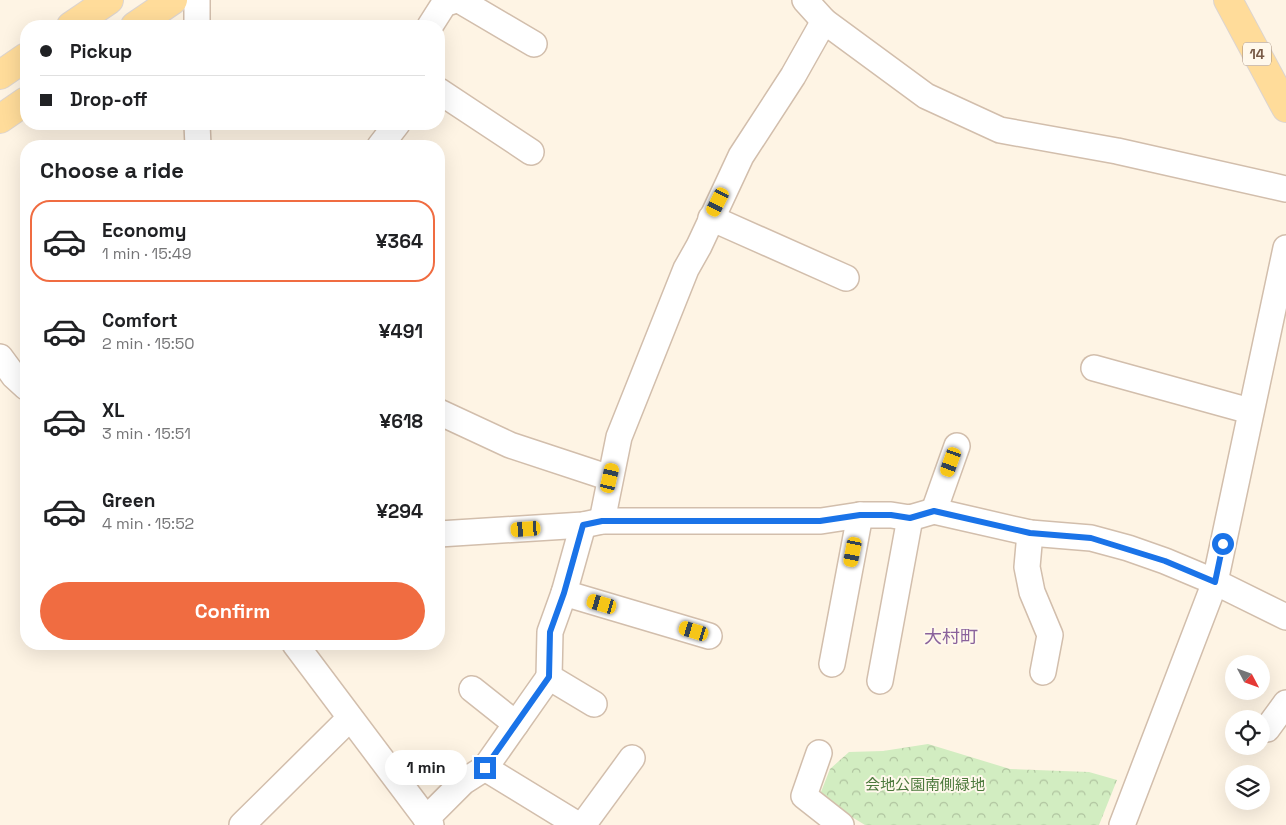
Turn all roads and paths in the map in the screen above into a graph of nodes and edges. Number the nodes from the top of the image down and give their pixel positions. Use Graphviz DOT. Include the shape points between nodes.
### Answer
graph roads {
  1 [pos="109,0"];
  2 [pos="173,0"];
  3 [pos="197,0"];
  4 [pos="457,0"];
  5 [pos="805,0"];
  6 [pos="1237,5"];
  7 [pos="80,20"];
  8 [pos="144,20"];
  9 [pos="197,20"];
  10 [pos="434,20"];
  11 [pos="824,21"];
  12 [pos="534,44"];
  13 [pos="20,61"];
  14 [pos="0,75"];
  15 [pos="445,95"];
  16 [pos="20,105"];
  17 [pos="1286,108"];
  18 [pos="0,119"];
  19 [pos="392,130"];
  20 [pos="385,140"];
  21 [pos="531,152"];
  22 [pos="1286,189"];
  23 [pos="711,218"];
  24 [pos="1286,248"];
  25 [pos="846,278"];
  26 [pos="0,356"];
  27 [pos="1094,368"];
  28 [pos="20,382"];
  29 [pos="1250,411"];
  30 [pos="445,415"];
  31 [pos="957,446"];
  32 [pos="610,478"];
  33 [pos="934,511"];
  34 [pos="860,515"];
  35 [pos="910,518"];
  36 [pos="593,523"];
  37 [pos="1030,533"];
  38 [pos="445,534"];
  39 [pos="1215,582"];
  40 [pos="564,593"];
  41 [pos="1286,617"];
  42 [pos="709,636"];
  43 [pos="299,650"];
  44 [pos="832,664"];
  45 [pos="1043,672"];
  46 [pos="549,677"];
  47 [pos="880,681"];
  48 [pos="472,689"];
  49 [pos="1286,703"];
  50 [pos="594,704"];
  51 [pos="350,718"];
  52 [pos="516,724"];
  53 [pos="1270,725"];
  54 [pos="820,753"];
  55 [pos="632,758"];
  56 [pos="485,768"];
  57 [pos="428,822"];
  58 [pos="242,825"];
  59 [pos="578,825"];
  60 [pos="583,825"];
  61 [pos="841,825"];
  62 [pos="1122,825"];
  1 -- 7 [label="main road"];
  2 -- 8 [label="main road"];
  3 -- 9 [label="street"];
  4 -- 10 [label="street" via="444,4"];
  4 -- 12 [label="street"];
  5 -- 11 [label="street"];
  6 -- 17 [label="main road, 14"];
  11 -- 22 [label="street" via="926,96 1000,130 1118,151"];
  11 -- 23 [label="street" via="741,156"];
  13 -- 14 [label="main road"];
  15 -- 21 [label="street"];
  16 -- 18 [label="main road"];
  19 -- 20 [label="street"];
  23 -- 25 [label="street"];
  23 -- 32 [label="street" via="686,268 619,437"];
  24 -- 29 [label="street"];
  26 -- 28 [label="street"];
  27 -- 29 [label="street"];
  29 -- 39 [label="street"];
  30 -- 32 [label="street" via="510,445"];
  31 -- 33 [label="street"];
  32 -- 36 [label="street"];
  33 -- 35 [label="street"];
  33 -- 37 [label="street"];
  34 -- 35 [label="street"];
  34 -- 36 [label="street" via="820,521"];
  34 -- 44 [label="street"];
  35 -- 47 [label="street"];
  36 -- 38 [label="street"];
  36 -- 40 [label="street"];
  37 -- 39 [label="street" via="1091,538 1165,561"];
  37 -- 45 [label="street" via="1027,567 1032,592 1050,635"];
  39 -- 41 [label="street"];
  39 -- 62 [label="street"];
  40 -- 42 [label="street"];
  40 -- 46 [label="street" via="550,632"];
  43 -- 51 [label="street"];
  46 -- 50 [label="street"];
  46 -- 52 [label="street"];
  48 -- 52 [label="street"];
  49 -- 53 [label="street"];
  51 -- 57 [label="street"];
  51 -- 58 [label="street"];
  52 -- 56 [label="street"];
  54 -- 61 [label="street" via="804,796"];
  55 -- 60 [label="street"];
  56 -- 57 [label="street" via="463,782"];
  56 -- 59 [label="street"];
}
